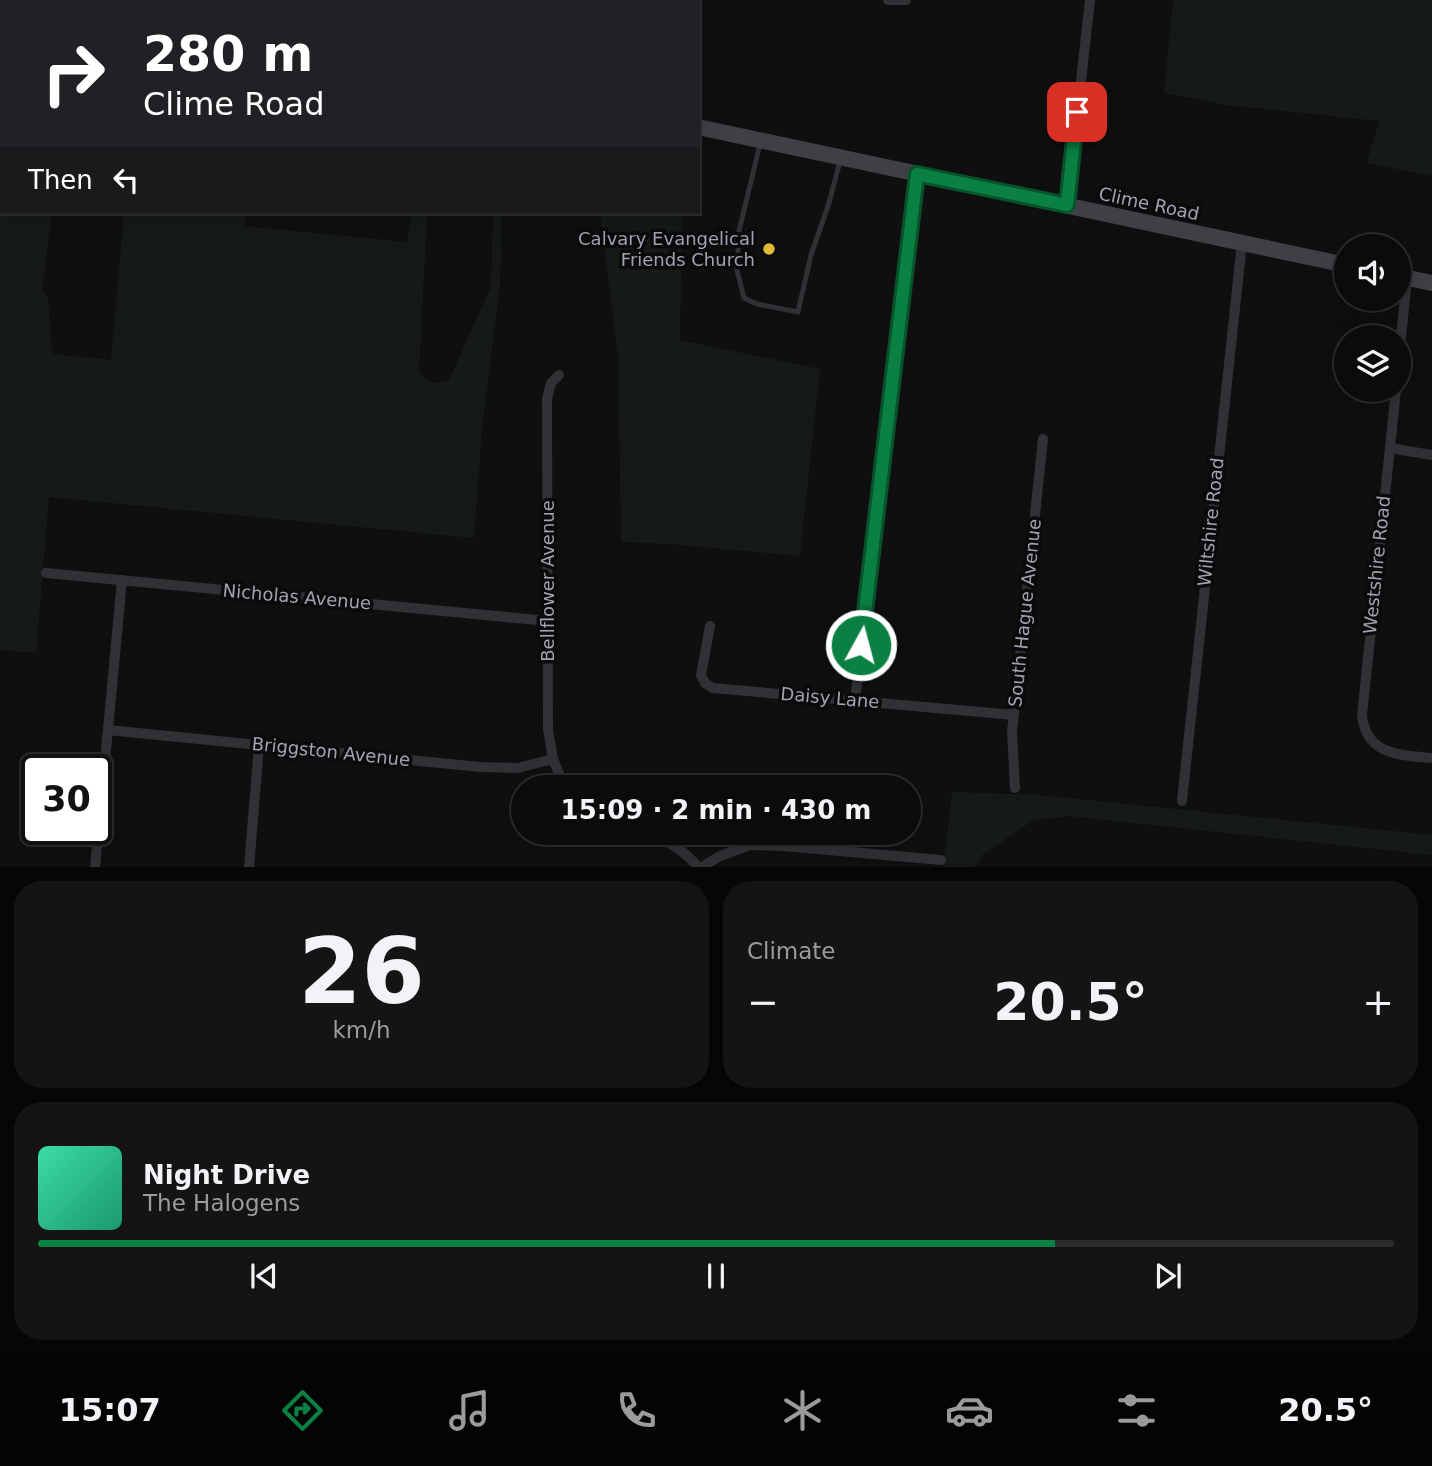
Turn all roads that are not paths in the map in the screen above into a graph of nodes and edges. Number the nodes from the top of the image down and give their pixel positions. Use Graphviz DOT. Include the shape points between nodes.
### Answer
graph roads {
  1 [pos="888,0"];
  2 [pos="906,0"];
  3 [pos="1090,0"];
  4 [pos="700,127"];
  5 [pos="760,141"];
  6 [pos="840,158"];
  7 [pos="917,174"];
  8 [pos="1067,205"];
  9 [pos="1242,243"];
  10 [pos="1334,262"];
  11 [pos="1411,279"];
  12 [pos="1432,283"];
  13 [pos="558,375"];
  14 [pos="1395,402"];
  15 [pos="1043,439"];
  16 [pos="1390,447"];
  17 [pos="1432,455"];
  18 [pos="46,573"];
  19 [pos="121,580"];
  20 [pos="548,621"];
  21 [pos="710,626"];
  22 [pos="855,700"];
  23 [pos="1014,715"];
  24 [pos="108,730"];
  25 [pos="259,745"];
  26 [pos="1432,758"];
  27 [pos="552,759"];
  28 [pos="559,775"];
  29 [pos="1015,788"];
  30 [pos="1182,801"];
  31 [pos="674,845"];
  32 [pos="868,854"];
  33 [pos="941,860"];
  34 [pos="95,867"];
  35 [pos="249,867"];
  36 [pos="699,867"];
  37 [pos="867,867"];
  1 -- 2 [label="street"];
  3 -- 8 [label="street"];
  4 -- 5 [label="main road, Clime Road"];
  5 -- 6 [label="main road, Clime Road"];
  5 -- 6 [label="lane" via="739,231 737,270 744,298 770,307 798,312"];
  6 -- 7 [label="main road, Clime Road"];
  7 -- 8 [label="main road, Clime Road"];
  7 -- 22 [label="street"];
  8 -- 9 [label="main road, Clime Road"];
  9 -- 10 [label="main road, Clime Road"];
  9 -- 30 [label="street, Wiltshire Road"];
  11 -- 12 [label="main road"];
  13 -- 20 [label="street, Bellflower Avenue" via="547,399"];
  14 -- 16 [label="street, Westshire Road"];
  15 -- 23 [label="street, South Hague Avenue"];
  16 -- 17 [label="street"];
  16 -- 26 [label="street, Westshire Road" via="1363,728 1383,750"];
  18 -- 19 [label="street, Nicholas Avenue"];
  19 -- 20 [label="street, Nicholas Avenue"];
  19 -- 24 [label="street"];
  20 -- 27 [label="street, Bellflower Avenue"];
  21 -- 22 [label="street, Daisy Lane" via="701,675 713,688"];
  22 -- 23 [label="street, Daisy Lane"];
  23 -- 29 [label="street, South Hague Avenue"];
  24 -- 25 [label="street, Briggston Avenue"];
  24 -- 34 [label="street"];
  25 -- 27 [label="street, Briggston Avenue" via="480,767 517,768"];
  25 -- 35 [label="street"];
  27 -- 28 [label="street, Bellflower Avenue"];
  31 -- 36 [label="street"];
  32 -- 33 [label="street"];
  32 -- 36 [label="street" via="750,845"];
  32 -- 37 [label="street"];
}
